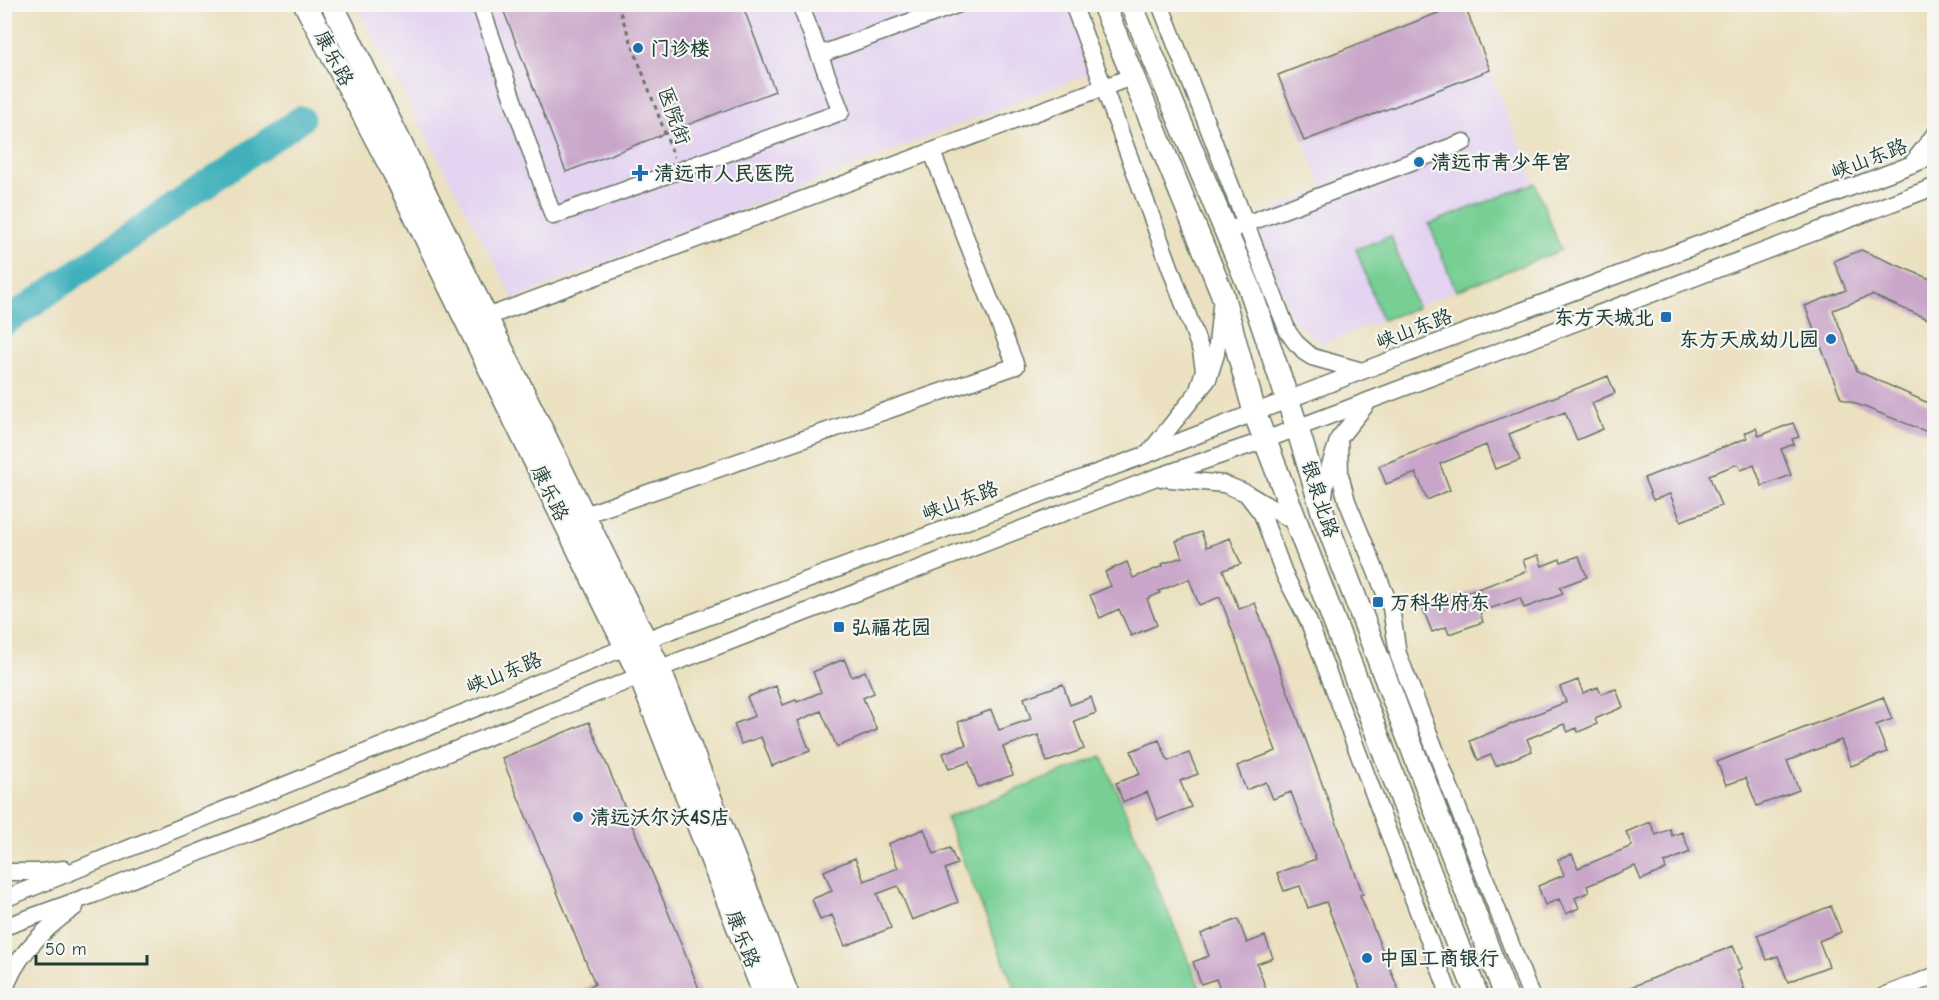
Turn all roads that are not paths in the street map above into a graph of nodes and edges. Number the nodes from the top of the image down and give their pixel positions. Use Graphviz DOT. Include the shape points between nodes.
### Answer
graph roads {
  1 [pos="306,4"];
  2 [pos="332,4"];
  3 [pos="480,4"];
  4 [pos="800,4"];
  5 [pos="959,4"];
  6 [pos="1073,4"];
  7 [pos="1103,4"];
  8 [pos="1131,4"];
  9 [pos="1160,4"];
  10 [pos="819,55"];
  11 [pos="1134,76"];
  12 [pos="1105,88"];
  13 [pos="1935,135"];
  14 [pos="1464,142"];
  15 [pos="932,152"];
  16 [pos="1935,156"];
  17 [pos="1911,166"];
  18 [pos="1935,187"];
  19 [pos="1935,192"];
  20 [pos="1914,196"];
  21 [pos="1235,228"];
  22 [pos="1250,289"];
  23 [pos="1222,293"];
  24 [pos="487,317"];
  25 [pos="1312,357"];
  26 [pos="1362,371"];
  27 [pos="1197,394"];
  28 [pos="1288,400"];
  29 [pos="1369,401"];
  30 [pos="1255,414"];
  31 [pos="1297,427"];
  32 [pos="1339,438"];
  33 [pos="1265,440"];
  34 [pos="1148,454"];
  35 [pos="1154,478"];
  36 [pos="1246,493"];
  37 [pos="1323,513"];
  38 [pos="584,515"];
  39 [pos="1296,523"];
  40 [pos="636,643"];
  41 [pos="650,672"];
  42 [pos="91,865"];
  43 [pos="4,872"];
  44 [pos="95,894"];
  45 [pos="4,899"];
  46 [pos="4,927"];
  47 [pos="1935,976"];
  48 [pos="4,993"];
  49 [pos="765,996"];
  50 [pos="788,996"];
  51 [pos="1450,996"];
  52 [pos="1477,996"];
  53 [pos="1506,996"];
  54 [pos="1531,996"];
  55 [pos="1884,996"];
  1 -- 40 [label="main road, 康乐路"];
  2 -- 24 [label="main road, 康乐路"];
  3 -- 10 [label="street" via="553,216 841,112"];
  4 -- 10 [label="street"];
  5 -- 10 [label="street"];
  6 -- 12 [label="street"];
  7 -- 11 [label="main road, 银泉北路"];
  8 -- 21 [label="main road, 银泉北路"];
  9 -- 21 [label="street, 银泉北路"];
  11 -- 12 [label="street"];
  11 -- 23 [label="main road, 银泉北路"];
  12 -- 15 [label="street"];
  12 -- 27 [label="street" via="1201,351 1204,370"];
  13 -- 17 [label="street"];
  14 -- 21 [label="street"];
  15 -- 24 [label="street"];
  15 -- 38 [label="street" via="1016,366"];
  16 -- 17 [label="street, 峡山东路"];
  17 -- 26 [label="street, 峡山东路"];
  18 -- 20 [label="street"];
  19 -- 20 [label="street"];
  20 -- 29 [label="street"];
  21 -- 22 [label="main road, 银泉北路"];
  21 -- 25 [label="street, 银泉北路" via="1288,332"];
  22 -- 25 [label="street" via="1289,342"];
  22 -- 28 [label="main road, 银泉北路"];
  23 -- 27 [label="street" via="1216,354 1208,379"];
  23 -- 30 [label="main road, 银泉北路"];
  24 -- 38 [label="main road, 康乐路"];
  25 -- 26 [label="street"];
  26 -- 28 [label="street, 峡山东路"];
  27 -- 34 [label="street"];
  28 -- 30 [label="street, 峡山东路"];
  28 -- 31 [label="main road, 银泉北路"];
  29 -- 31 [label="street"];
  29 -- 32 [label="street"];
  30 -- 33 [label="main road, 银泉北路"];
  30 -- 34 [label="street, 峡山东路"];
  31 -- 33 [label="street"];
  31 -- 37 [label="main road, 银泉北路"];
  32 -- 37 [label="street" via="1323,493"];
  32 -- 54 [label="street, 银泉北路" via="1340,475 1347,501 1391,608 1398,654"];
  33 -- 35 [label="street"];
  33 -- 39 [label="main road, 银泉北路"];
  34 -- 40 [label="street, 峡山东路"];
  35 -- 36 [label="street" via="1224,484"];
  35 -- 41 [label="street"];
  36 -- 39 [label="street"];
  36 -- 51 [label="street" via="1262,514 1285,576 1308,620"];
  37 -- 53 [label="main road, 银泉北路"];
  38 -- 40 [label="main road, 康乐路"];
  39 -- 52 [label="main road, 银泉北路"];
  40 -- 41 [label="main road, 康乐路"];
  40 -- 42 [label="street, 峡山东路"];
  41 -- 44 [label="street"];
  41 -- 49 [label="main road, 康乐路"];
  41 -- 50 [label="main road, 康乐路"];
  42 -- 43 [label="street"];
  42 -- 45 [label="street, 峡山东路"];
  44 -- 46 [label="street"];
  44 -- 48 [label="street" via="41,935 14,969"];
  47 -- 55 [label="street"];
}
